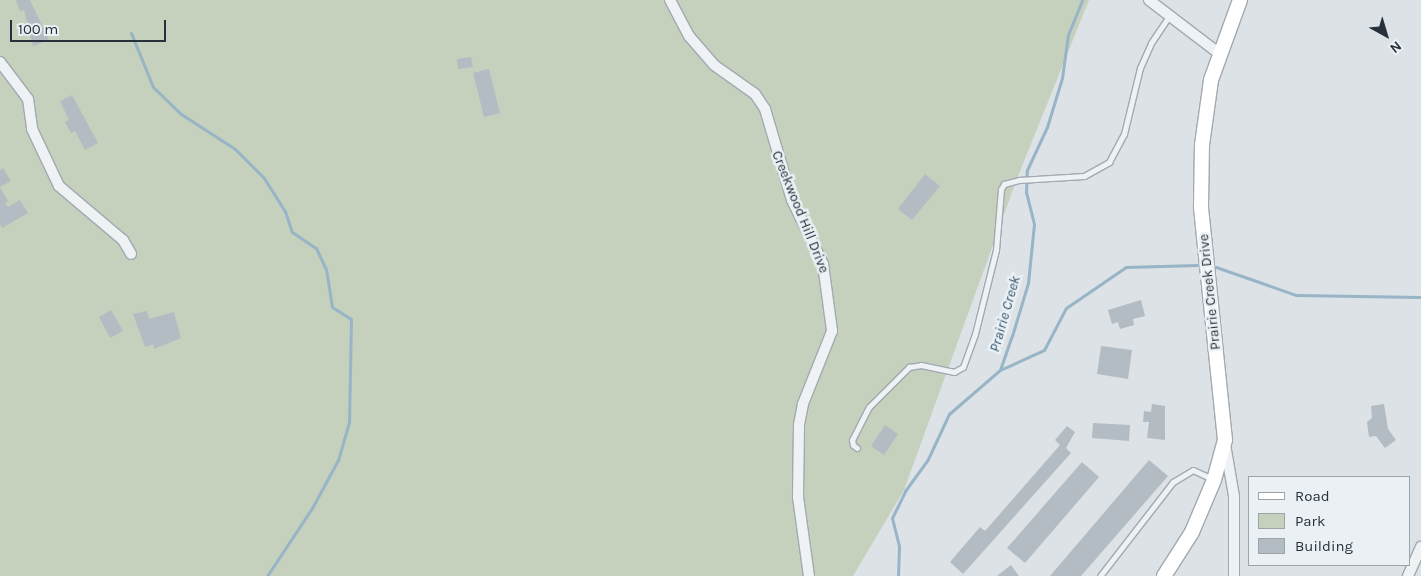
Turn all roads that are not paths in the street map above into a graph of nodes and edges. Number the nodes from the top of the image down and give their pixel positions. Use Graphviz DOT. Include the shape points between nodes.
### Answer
graph roads {
  1 [pos="670,0"];
  2 [pos="1149,0"];
  3 [pos="1240,0"];
  4 [pos="1170,15"];
  5 [pos="1220,54"];
  6 [pos="0,62"];
  7 [pos="131,254"];
  8 [pos="1224,440"];
  9 [pos="857,448"];
  10 [pos="1214,480"];
  11 [pos="1421,547"];
  12 [pos="809,576"];
  13 [pos="1100,576"];
  14 [pos="1164,576"];
  15 [pos="1234,576"];
  16 [pos="1408,576"];
  1 -- 12 [label="street, Creekwood Hill Drive" via="689,36 714,65 756,94 765,109 792,200 823,264 832,332 799,425 799,506"];
  2 -- 4 [label="street"];
  3 -- 5 [label="main road, Prairie Creek Drive"];
  4 -- 5 [label="street"];
  4 -- 9 [label="lane" via="1151,42 1140,68 1124,134 1109,162 1084,176 1019,180 1001,188 996,250 975,334 963,367 954,372 909,367 869,407 852,440"];
  5 -- 8 [label="main road, Prairie Creek Drive" via="1211,80 1202,146 1201,206"];
  6 -- 7 [label="street" via="28,99 32,129 59,186 123,240"];
  8 -- 10 [label="main road, Prairie Creek Drive"];
  8 -- 15 [label="street" via="1234,496"];
  10 -- 13 [label="lane" via="1193,470 1173,482"];
  10 -- 14 [label="main road, Prairie Creek Drive" via="1192,532"];
  11 -- 16 [label="street"];
}
